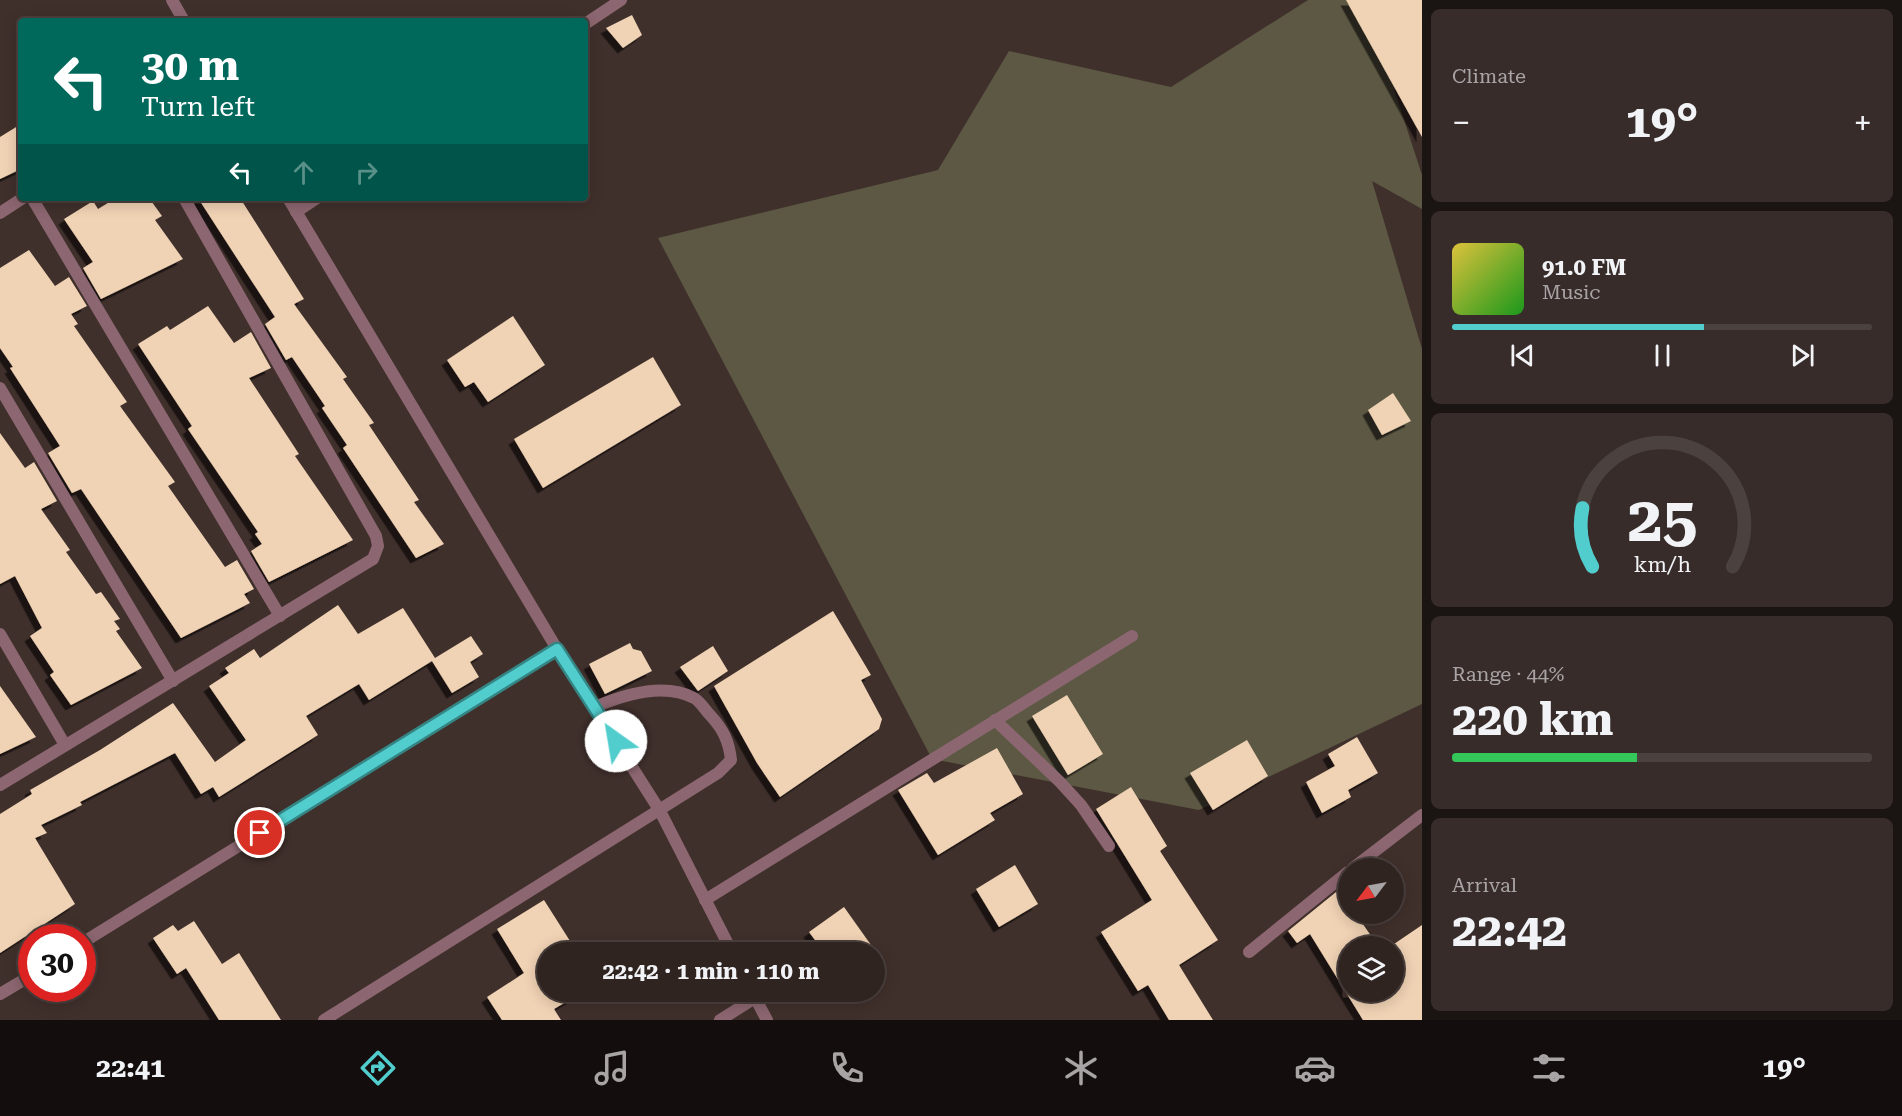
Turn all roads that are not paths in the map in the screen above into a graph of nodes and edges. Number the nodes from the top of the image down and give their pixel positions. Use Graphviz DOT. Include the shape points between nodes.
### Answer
graph roads {
  1 [pos="172,0"];
  2 [pos="621,0"];
  3 [pos="182,18"];
  4 [pos="588,22"];
  5 [pos="18,201"];
  6 [pos="34,201"];
  7 [pos="186,201"];
  8 [pos="290,201"];
  9 [pos="312,201"];
  10 [pos="296,212"];
  11 [pos="0,213"];
  12 [pos="0,388"];
  13 [pos="280,616"];
  14 [pos="0,634"];
  15 [pos="1132,636"];
  16 [pos="557,649"];
  17 [pos="173,681"];
  18 [pos="595,707"];
  19 [pos="994,720"];
  20 [pos="65,745"];
  21 [pos="0,785"];
  22 [pos="660,811"];
  23 [pos="1422,815"];
  24 [pos="1109,846"];
  25 [pos="1366,858"];
  26 [pos="1338,880"];
  27 [pos="705,900"];
  28 [pos="96,934"];
  29 [pos="727,942"];
  30 [pos="1249,952"];
  31 [pos="18,983"];
  32 [pos="0,994"];
  33 [pos="744,1002"];
  34 [pos="758,1002"];
  35 [pos="324,1020"];
  36 [pos="720,1020"];
  37 [pos="767,1020"];
  1 -- 3 [label="street"];
  2 -- 4 [label="street"];
  5 -- 11 [label="street"];
  6 -- 13 [label="street"];
  7 -- 13 [label="street" via="378,546 373,559"];
  8 -- 10 [label="street"];
  9 -- 10 [label="street"];
  10 -- 16 [label="street"];
  12 -- 17 [label="street"];
  13 -- 17 [label="street"];
  14 -- 20 [label="street"];
  15 -- 19 [label="street"];
  16 -- 18 [label="street"];
  16 -- 28 [label="street"];
  17 -- 20 [label="street"];
  18 -- 22 [label="street"];
  18 -- 22 [label="street" via="621,696 667,691 694,698 719,724 729,742 731,760"];
  19 -- 24 [label="street" via="1067,790"];
  19 -- 27 [label="street"];
  20 -- 21 [label="street"];
  22 -- 27 [label="street"];
  22 -- 35 [label="street"];
  23 -- 25 [label="street"];
  26 -- 30 [label="street"];
  27 -- 29 [label="street"];
  31 -- 32 [label="street"];
  33 -- 36 [label="street"];
  34 -- 37 [label="street"];
}
